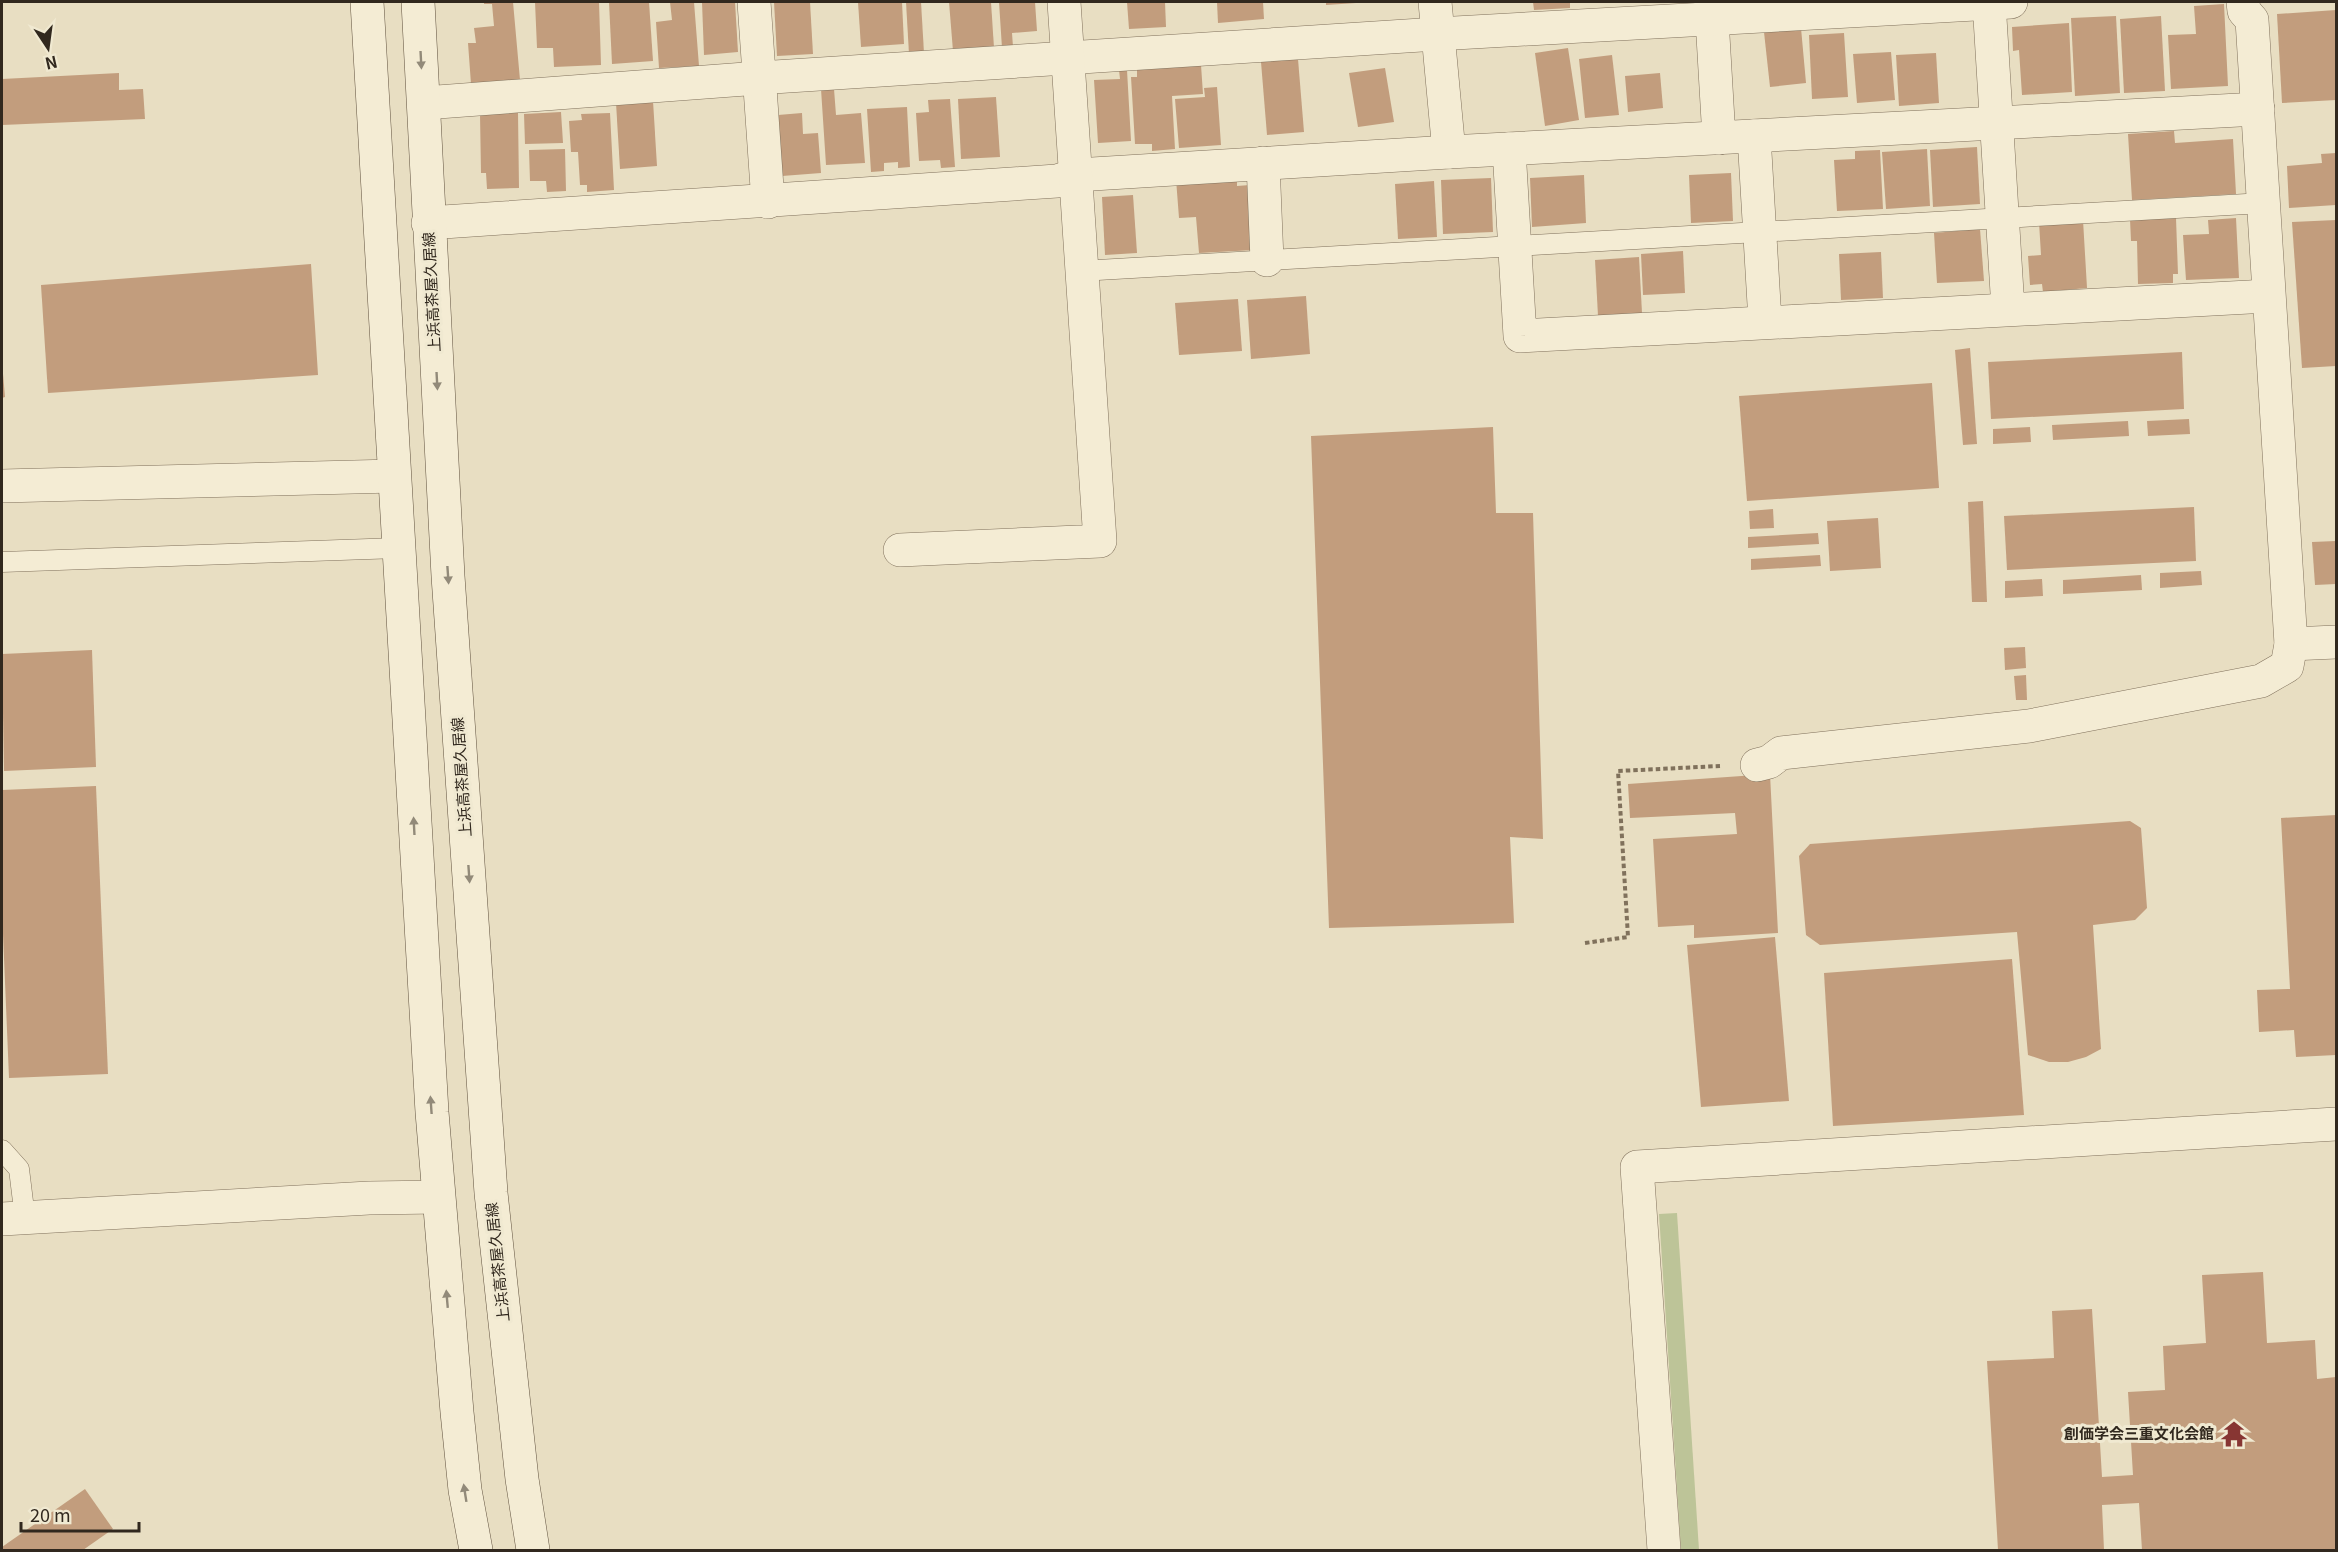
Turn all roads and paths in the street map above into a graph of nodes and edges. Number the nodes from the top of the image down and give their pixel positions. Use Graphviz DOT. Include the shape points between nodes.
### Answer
graph roads {
  1 [pos="367,2"];
  2 [pos="418,2"];
  3 [pos="754,2"];
  4 [pos="1064,2"];
  5 [pos="1435,2"];
  6 [pos="1996,2"];
  7 [pos="2243,2"];
  8 [pos="1711,10"];
  9 [pos="1437,34"];
  10 [pos="1067,59"];
  11 [pos="759,78"];
  12 [pos="424,103"];
  13 [pos="2258,109"];
  14 [pos="1996,123"];
  15 [pos="1754,136"];
  16 [pos="1719,138"];
  17 [pos="1509,149"];
  18 [pos="1449,152"];
  19 [pos="1263,163"];
  20 [pos="1076,175"];
  21 [pos="768,202"];
  22 [pos="2264,203"];
  23 [pos="2002,217"];
  24 [pos="428,223"];
  25 [pos="1759,232"];
  26 [pos="1514,245"];
  27 [pos="1267,260"];
  28 [pos="1080,271"];
  29 [pos="2268,296"];
  30 [pos="2008,309"];
  31 [pos="1765,321"];
  32 [pos="394,476"];
  33 [pos="2,486"];
  34 [pos="398,548"];
  35 [pos="900,550"];
  36 [pos="2,562"];
  37 [pos="2337,642"];
  38 [pos="2291,644"];
  39 [pos="1757,765"];
  40 [pos="1585,943"];
  41 [pos="2337,1124"];
  42 [pos="2,1150"];
  43 [pos="491,1193"];
  44 [pos="438,1197"];
  45 [pos="13,1219"];
  46 [pos="476,1551"];
  47 [pos="533,1551"];
  48 [pos="1664,1551"];
  1 -- 32 [label="street"];
  2 -- 12 [label="street, 上浜高茶屋久居線, one-way"];
  3 -- 11 [label="street"];
  4 -- 10 [label="street"];
  5 -- 9 [label="street"];
  6 -- 8 [label="street"];
  6 -- 14 [label="street"];
  7 -- 13 [label="street" via="2244,11 2252,20"];
  8 -- 9 [label="street"];
  8 -- 16 [label="street"];
  9 -- 10 [label="street"];
  9 -- 18 [label="street"];
  10 -- 11 [label="street"];
  10 -- 20 [label="street"];
  11 -- 12 [label="street"];
  11 -- 21 [label="street"];
  12 -- 24 [label="street, 上浜高茶屋久居線"];
  13 -- 14 [label="street"];
  13 -- 22 [label="street"];
  14 -- 15 [label="street"];
  14 -- 23 [label="street"];
  15 -- 16 [label="street"];
  15 -- 25 [label="street"];
  16 -- 17 [label="street"];
  17 -- 18 [label="street"];
  17 -- 26 [label="street"];
  18 -- 19 [label="street"];
  19 -- 20 [label="street"];
  19 -- 27 [label="street"];
  20 -- 21 [label="street" via="1057,181"];
  20 -- 28 [label="street"];
  21 -- 24 [label="street"];
  22 -- 23 [label="lane"];
  22 -- 29 [label="street"];
  23 -- 25 [label="lane"];
  23 -- 30 [label="street"];
  24 -- 43 [label="street, 上浜高茶屋久居線, one-way"];
  25 -- 26 [label="lane"];
  25 -- 31 [label="street"];
  26 -- 27 [label="lane"];
  26 -- 31 [label="street" via="1520,336"];
  27 -- 28 [label="lane"];
  28 -- 35 [label="street" via="1101,541"];
  29 -- 30 [label="street"];
  29 -- 38 [label="street"];
  30 -- 31 [label="street"];
  32 -- 33 [label="street"];
  32 -- 34 [label="street"];
  34 -- 36 [label="lane"];
  44 -- 34 [label="street, one-way"];
  37 -- 38 [label="street"];
  38 -- 39 [label="street" via="2287,666 2260,681 2029,726 1781,753"];
  39 -- 40 [label="path" via="1618,771 1628,937"];
  41 -- 48 [label="street" via="1637,1167"];
  42 -- 45 [label="lane" via="19,1169"];
  43 -- 44 [label="street"];
  43 -- 47 [label="street, 上浜高茶屋久居線"];
  44 -- 45 [label="street"];
  46 -- 44 [label="street, one-way" via="465,1490"];
}
